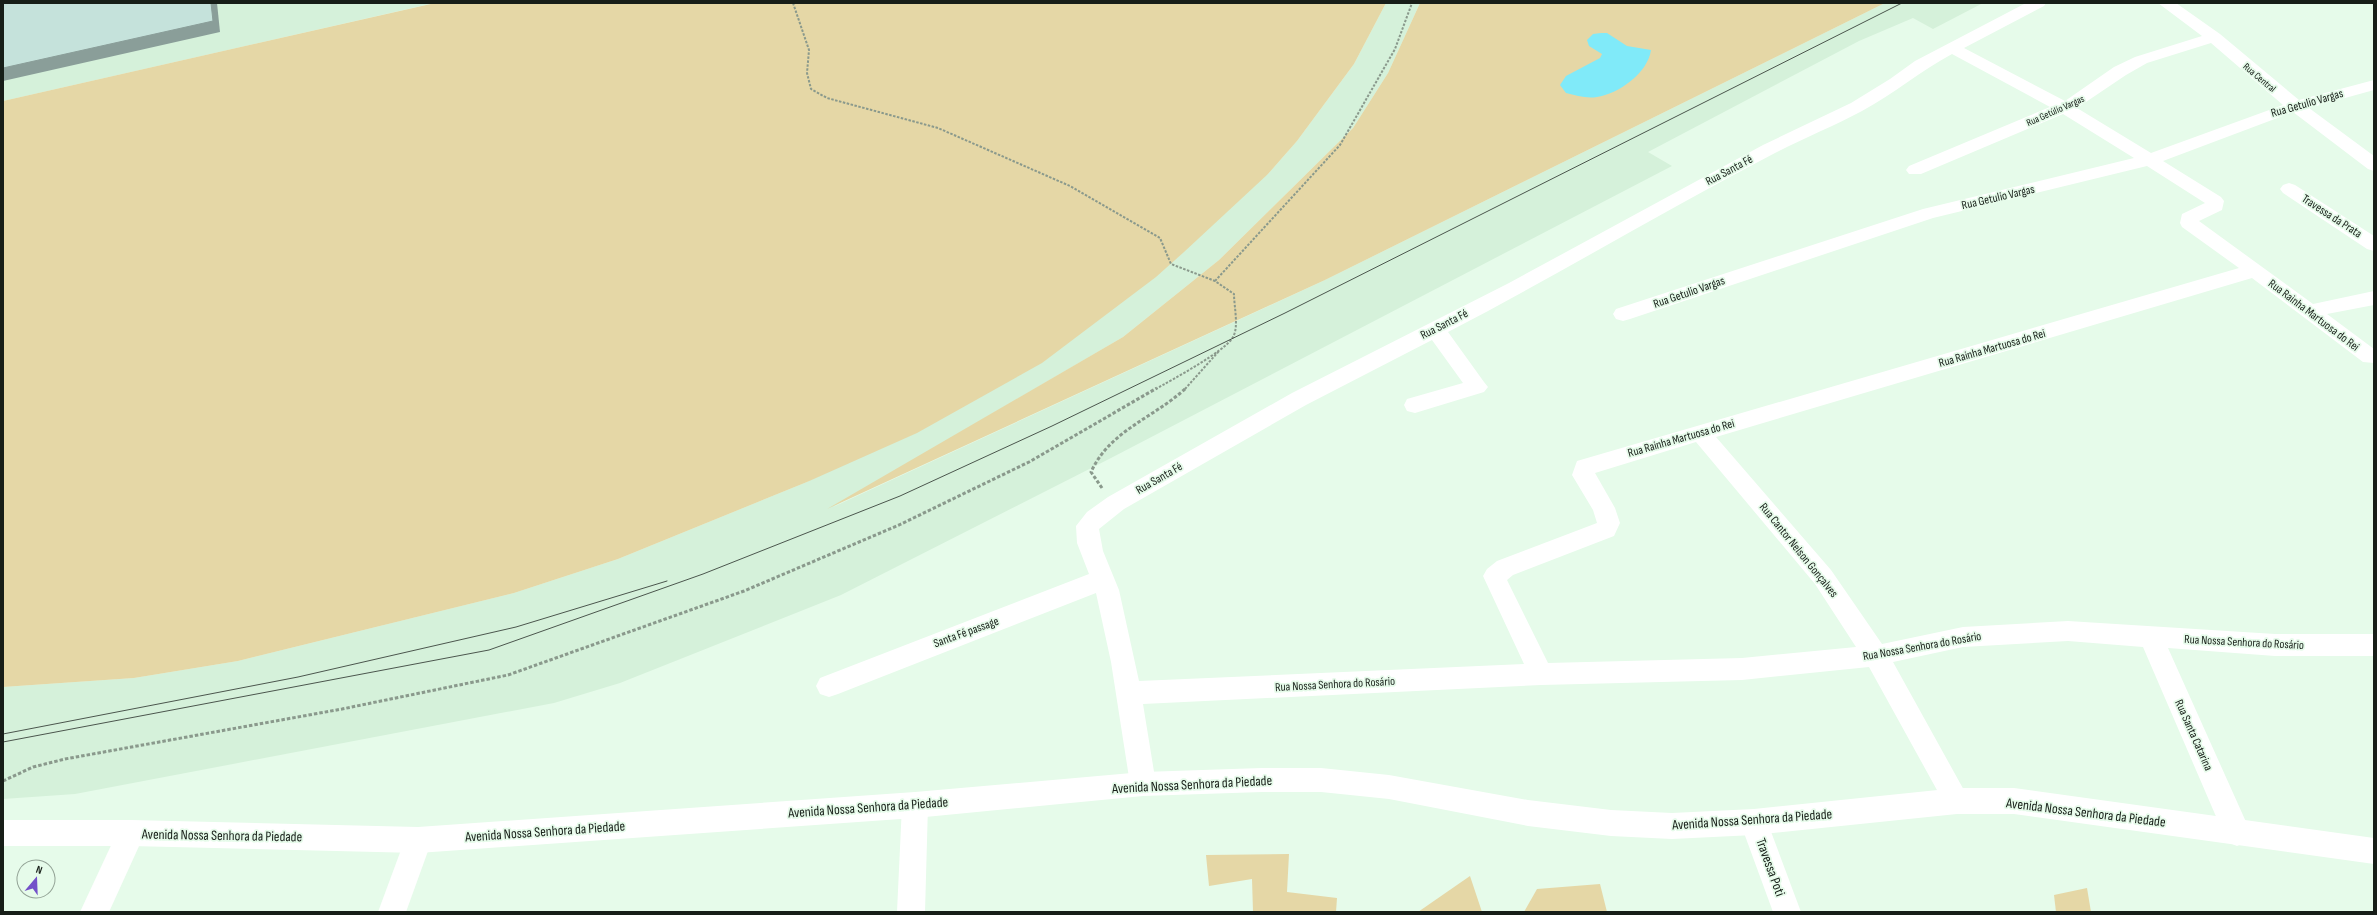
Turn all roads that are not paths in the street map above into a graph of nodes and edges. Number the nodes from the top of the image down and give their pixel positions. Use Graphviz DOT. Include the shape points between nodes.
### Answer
graph roads {
  1 [pos="2038,3"];
  2 [pos="2166,3"];
  3 [pos="2214,38"];
  4 [pos="1952,48"];
  5 [pos="2374,84"];
  6 [pos="2294,105"];
  7 [pos="2064,107"];
  8 [pos="2149,160"];
  9 [pos="2374,165"];
  10 [pos="1915,170"];
  11 [pos="2289,189"];
  12 [pos="2374,245"];
  13 [pos="2255,270"];
  14 [pos="2374,298"];
  15 [pos="2310,311"];
  16 [pos="1623,314"];
  17 [pos="1435,329"];
  18 [pos="2370,357"];
  19 [pos="1415,405"];
  20 [pos="1700,432"];
  21 [pos="1103,579"];
  22 [pos="2151,637"];
  23 [pos="2374,645"];
  24 [pos="1876,656"];
  25 [pos="1541,674"];
  26 [pos="829,686"];
  27 [pos="1129,693"];
  28 [pos="1143,784"];
  29 [pos="1957,801"];
  30 [pos="915,804"];
  31 [pos="1754,822"];
  32 [pos="3,833"];
  33 [pos="130,833"];
  34 [pos="2237,833"];
  35 [pos="418,840"];
  36 [pos="2374,851"];
  37 [pos="94,912"];
  38 [pos="392,912"];
  39 [pos="912,912"];
  40 [pos="1787,912"];
  1 -- 4 [label="street, Rua Santa Fé"];
  2 -- 3 [label="street, Rua Central"];
  3 -- 6 [label="street, Rua Central"];
  3 -- 7 [label="street, Rua Getúlio Vargas" via="2142,60 2120,71 2078,101"];
  4 -- 7 [label="street"];
  4 -- 17 [label="street, Rua Santa Fé" via="1921,64 1857,107 1769,149"];
  5 -- 6 [label="street, Rua Getulio Vargas"];
  6 -- 8 [label="street, Rua Getulio Vargas"];
  6 -- 9 [label="street, Rua Central"];
  7 -- 8 [label="street"];
  7 -- 10 [label="street, Rua Getúlio Vargas"];
  8 -- 13 [label="street" via="2214,201 2215,206 2189,218 2189,223"];
  8 -- 16 [label="street, Rua Getulio Vargas" via="2086,178 1930,213"];
  11 -- 12 [label="street, Travessa da Prata"];
  13 -- 15 [label="street, Rua Rainha Martuosa do Rei"];
  13 -- 20 [label="street, Rua Rainha Martuosa do Rei"];
  14 -- 15 [label="street"];
  15 -- 18 [label="street, Rua Rainha Martuosa do Rei"];
  17 -- 19 [label="street" via="1477,387"];
  17 -- 21 [label="street, Rua Santa Fé" via="1299,399 1113,505 1095,518 1087,526 1090,549"];
  20 -- 24 [label="street, Rua Cantor Nelson Gonçalves" via="1803,550"];
  20 -- 25 [label="street, Rua Rainha Martuosa do Rei" via="1585,467 1583,475 1604,508 1609,523 1606,529 1501,569 1495,576"];
  21 -- 26 [label="street, Santa Fé passage" via="1065,596 909,653"];
  21 -- 27 [label="street, Rua Santa Fé"];
  22 -- 23 [label="street, Rua Nossa Senhora do Rosário" via="2275,645"];
  22 -- 24 [label="street, Rua Nossa Senhora do Rosário" via="2068,631 2012,633 1963,637"];
  22 -- 34 [label="street, Rua Santa Catarina"];
  24 -- 25 [label="street, Rua Nossa Senhora do Rosário" via="1742,669"];
  24 -- 29 [label="street, Rua Cantor Nelson Gonçalves"];
  25 -- 27 [label="street, Rua Nossa Senhora do Rosário"];
  27 -- 28 [label="street, Rua Santa Fé"];
  28 -- 30 [label="street, Avenida Nossa Senhora da Piedade"];
  28 -- 31 [label="street, Avenida Nossa Senhora da Piedade" via="1321,780 1389,787 1528,813 1611,823 1672,826"];
  29 -- 31 [label="street, Avenida Nossa Senhora da Piedade"];
  29 -- 34 [label="street, Avenida Nossa Senhora da Piedade" via="2045,804"];
  30 -- 35 [label="street, Avenida Nossa Senhora da Piedade"];
  30 -- 39 [label="street"];
  31 -- 40 [label="street, Travessa Poti"];
  32 -- 33 [label="street, Avenida Nossa Senhora da Piedade"];
  33 -- 35 [label="street, Avenida Nossa Senhora da Piedade"];
  33 -- 37 [label="street"];
  34 -- 36 [label="street, Avenida Nossa Senhora da Piedade"];
  35 -- 38 [label="street"];
}
